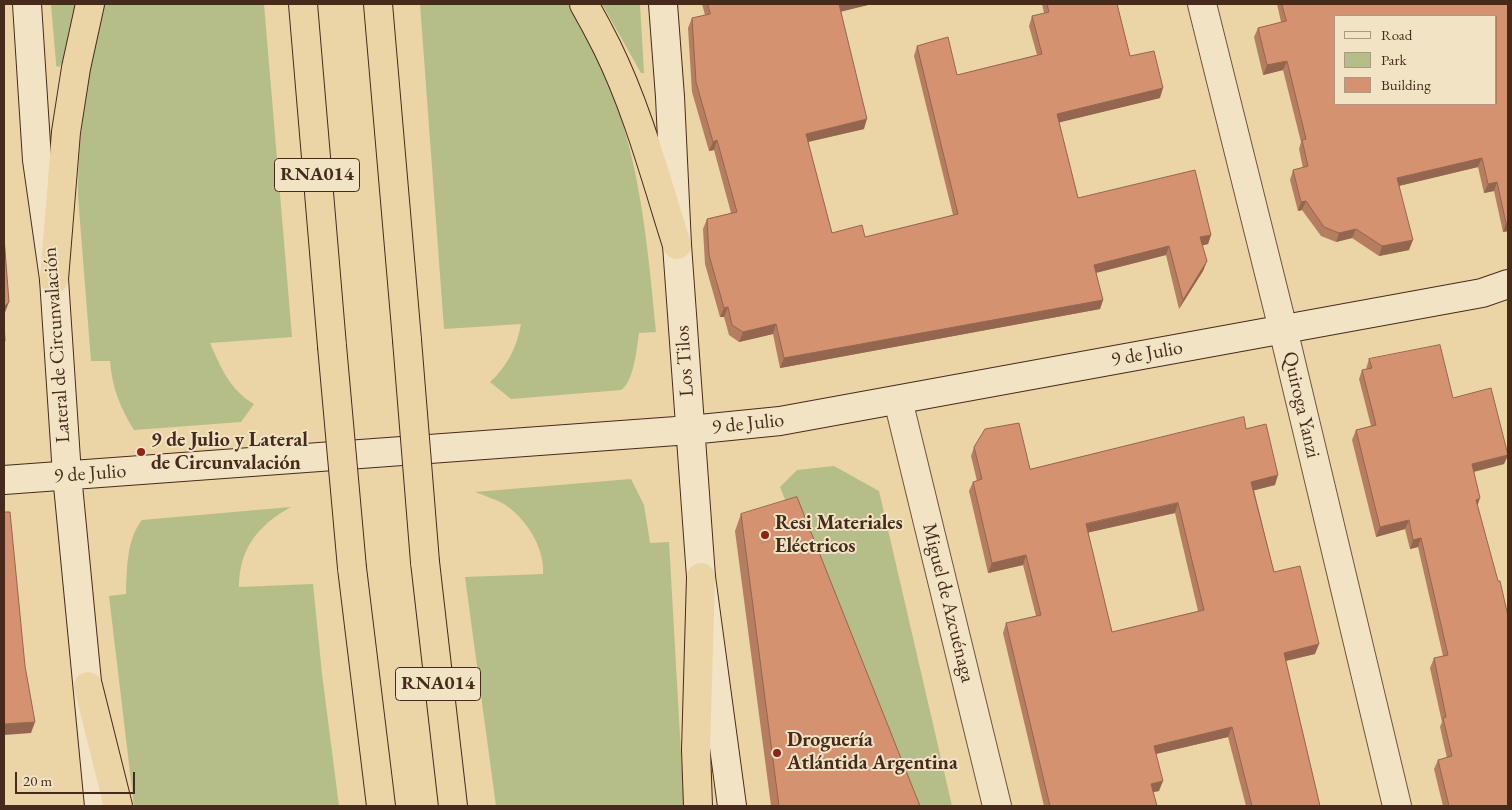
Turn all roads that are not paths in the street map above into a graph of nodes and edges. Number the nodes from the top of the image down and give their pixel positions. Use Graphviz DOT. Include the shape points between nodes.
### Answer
graph roads {
  1 [pos="27,4"];
  2 [pos="90,4"];
  3 [pos="303,4"];
  4 [pos="378,4"];
  5 [pos="584,4"];
  6 [pos="663,4"];
  7 [pos="1202,4"];
  8 [pos="677,245"];
  9 [pos="54,279"];
  10 [pos="1508,284"];
  11 [pos="1495,292"];
  12 [pos="1283,329"];
  13 [pos="898,400"];
  14 [pos="690,430"];
  15 [pos="66,476"];
  16 [pos="4,480"];
  17 [pos="701,576"];
  18 [pos="88,686"];
  19 [pos="98,806"];
  20 [pos="118,806"];
  21 [pos="381,806"];
  22 [pos="453,806"];
  23 [pos="698,806"];
  24 [pos="732,806"];
  25 [pos="997,806"];
  26 [pos="1397,806"];
  1 -- 9 [label="street, Lateral de Circunvalación" via="38,160"];
  2 -- 9 [label="highway" via="66,132"];
  3 -- 21 [label="highway, RNA014, bridge" via="352,568"];
  4 -- 22 [label="highway, RNA014, bridge" via="425,562"];
  5 -- 8 [label="highway" via="608,48 637,119"];
  6 -- 8 [label="street, Los Tilos"];
  7 -- 12 [label="street, Quiroga Yanzi"];
  8 -- 14 [label="street, Los Tilos"];
  9 -- 15 [label="street, Lateral de Circunvalación"];
  10 -- 11 [label="street, 9 de Julio"];
  11 -- 12 [label="street, 9 de Julio"];
  12 -- 13 [label="street, 9 de Julio"];
  12 -- 26 [label="street, Quiroga Yanzi"];
  13 -- 14 [label="street, 9 de Julio" via="780,421"];
  13 -- 25 [label="street, Miguel de Azcuénaga"];
  14 -- 15 [label="street, 9 de Julio"];
  14 -- 17 [label="street, Los Tilos"];
  15 -- 16 [label="street, 9 de Julio"];
  15 -- 18 [label="street, Lateral de Circunvalación"];
  17 -- 23 [label="highway" via="696,750"];
  17 -- 24 [label="street, Los Tilos"];
  18 -- 19 [label="street, Lateral de Circunvalación"];
  18 -- 20 [label="highway"];
}
